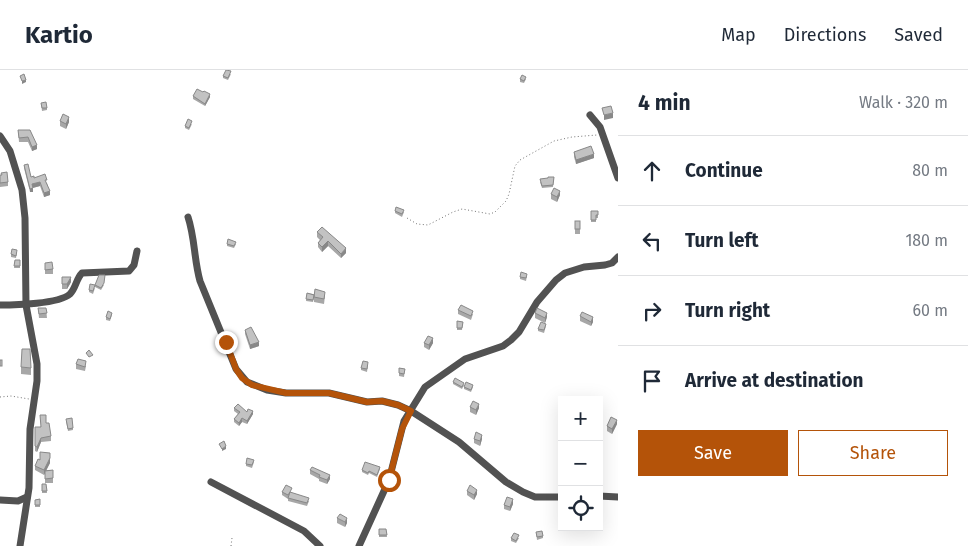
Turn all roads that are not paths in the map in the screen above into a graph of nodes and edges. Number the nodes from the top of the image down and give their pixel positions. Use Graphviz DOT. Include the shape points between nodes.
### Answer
graph roads {
  1 [pos="590,115"];
  2 [pos="0,136"];
  3 [pos="618,178"];
  4 [pos="188,218"];
  5 [pos="137,251"];
  6 [pos="618,257"];
  7 [pos="0,305"];
  8 [pos="26,305"];
  9 [pos="411,411"];
  10 [pos="211,482"];
  11 [pos="603,496"];
  12 [pos="558,497"];
  13 [pos="618,497"];
  14 [pos="27,498"];
  15 [pos="0,500"];
  16 [pos="20,546"];
  17 [pos="320,546"];
  18 [pos="359,546"];
  1 -- 3 [label="street" via="600,127"];
  2 -- 8 [label="street" via="10,151 22,190"];
  4 -- 9 [label="street" via="200,281 242,378 267,390 329,393 367,402 390,403"];
  5 -- 8 [label="street" via="129,272 82,273 65,297"];
  6 -- 9 [label="street" via="612,263 565,273 537,302 516,336 503,346 465,359 448,370 425,387"];
  7 -- 8 [label="street"];
  8 -- 14 [label="street" via="36,356 37,381 30,429"];
  9 -- 12 [label="street" via="459,442 506,482 523,492 535,497"];
  9 -- 18 [label="street" via="402,429 389,480"];
  10 -- 17 [label="street" via="304,531"];
  11 -- 13 [label="street"];
  14 -- 15 [label="street"];
  14 -- 16 [label="street"];
}
